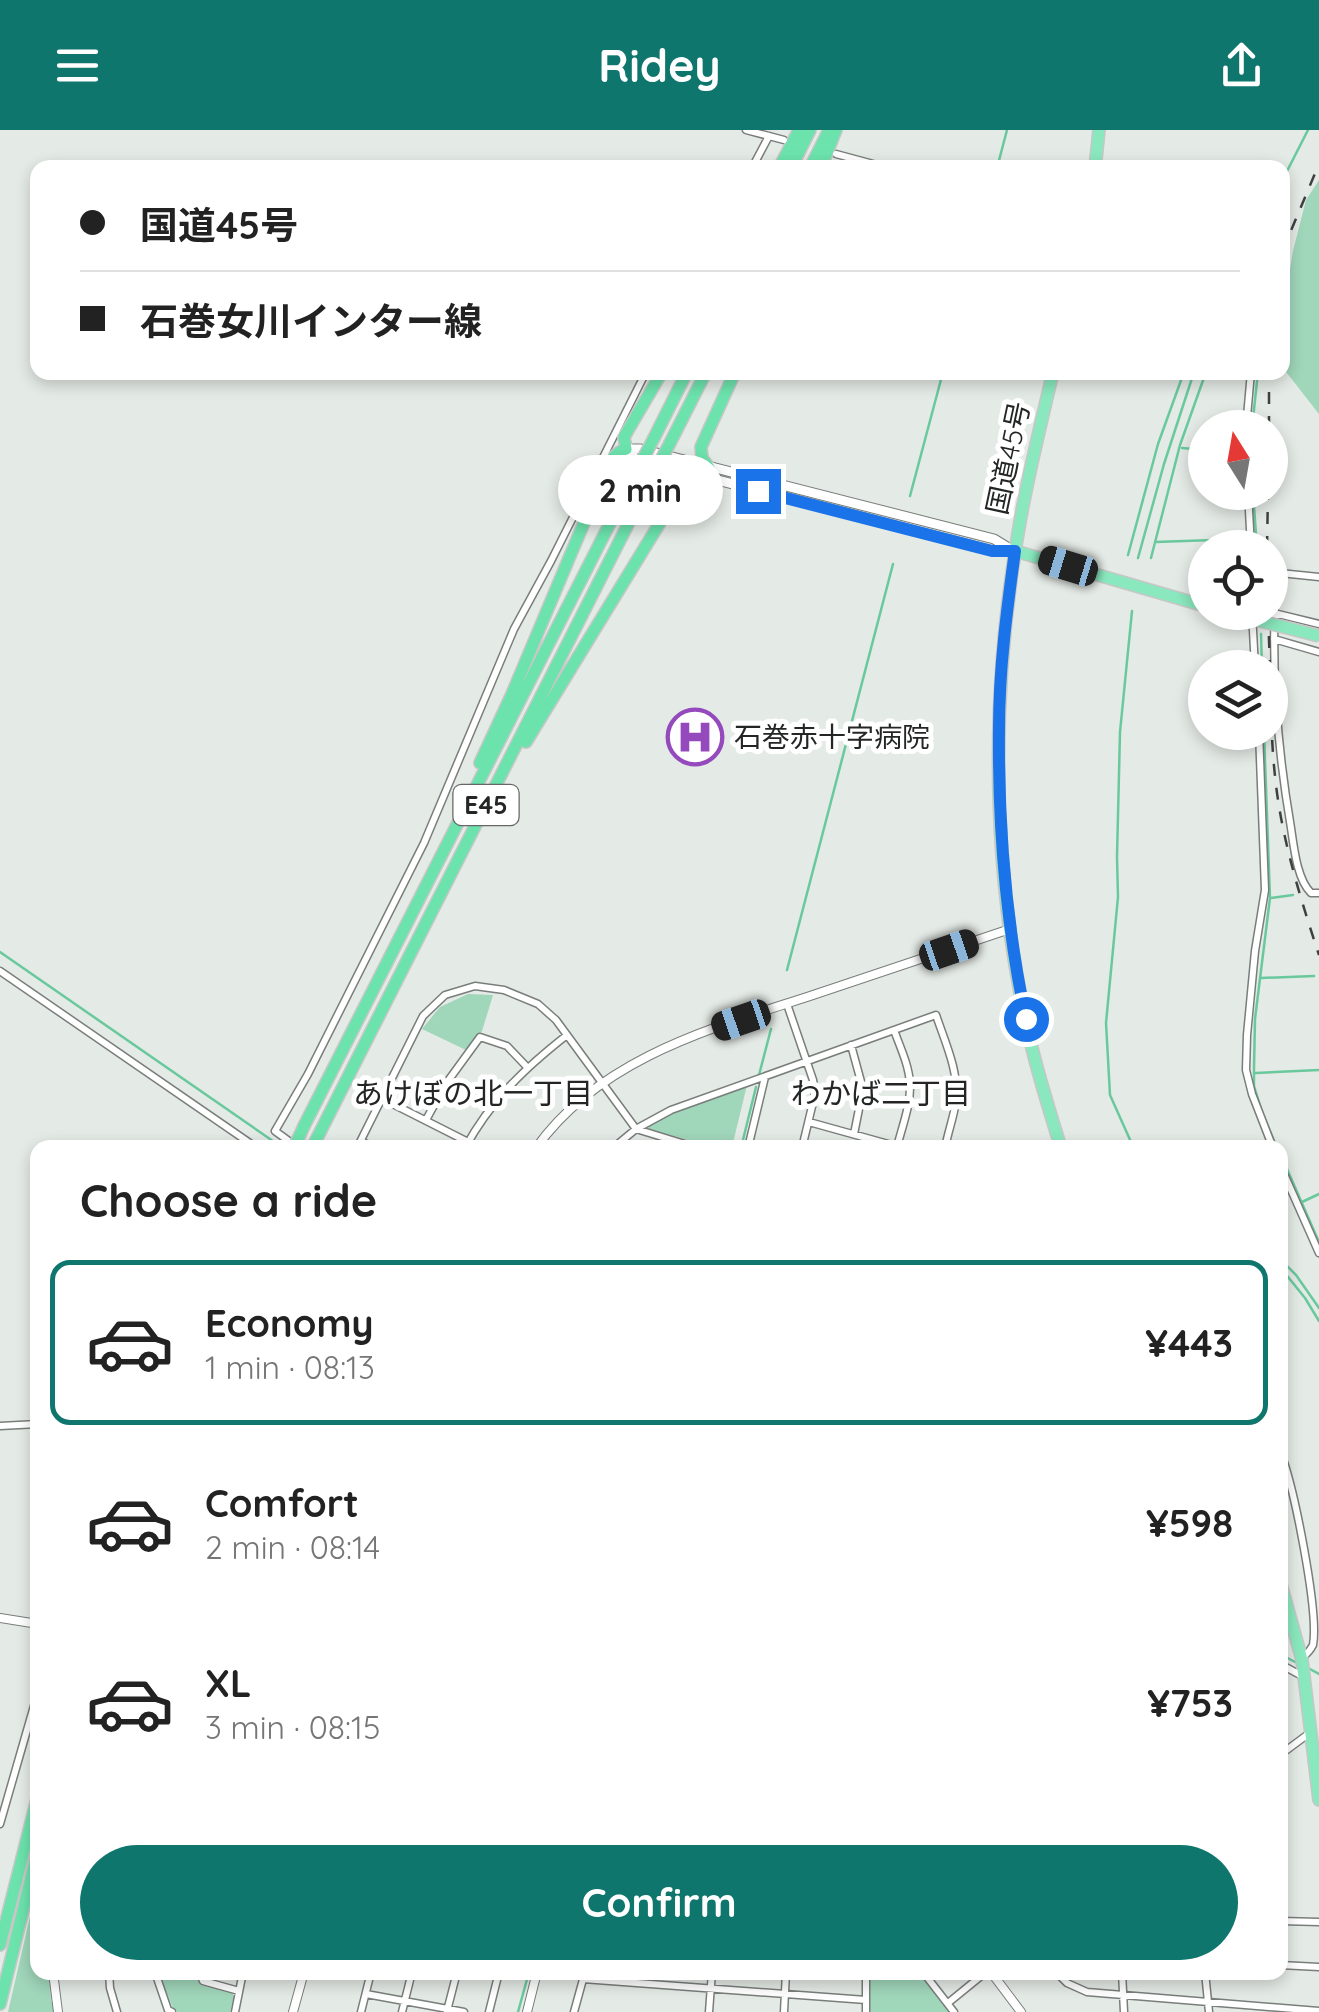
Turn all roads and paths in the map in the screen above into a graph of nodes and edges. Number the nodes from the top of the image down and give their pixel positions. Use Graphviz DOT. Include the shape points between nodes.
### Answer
graph roads {
  1 [pos="746,130"];
  2 [pos="799,130"];
  3 [pos="810,130"];
  4 [pos="832,130"];
  5 [pos="1099,130"];
  6 [pos="770,136"];
  7 [pos="784,140"];
  8 [pos="836,154"];
  9 [pos="756,160"];
  10 [pos="783,160"];
  11 [pos="795,160"];
  12 [pos="815,160"];
  13 [pos="823,160"];
  14 [pos="858,160"];
  15 [pos="1095,160"];
  16 [pos="642,380"];
  17 [pos="657,380"];
  18 [pos="683,380"];
  19 [pos="702,380"];
  20 [pos="731,380"];
  21 [pos="1050,380"];
  22 [pos="1250,380"];
  23 [pos="1248,410"];
  24 [pos="626,449"];
  25 [pos="710,468"];
  26 [pos="697,475"];
  27 [pos="1015,551"];
  28 [pos="1288,574"];
  29 [pos="1319,577"];
  30 [pos="1188,601"];
  31 [pos="1288,616"];
  32 [pos="1319,624"];
  33 [pos="1288,628"];
  34 [pos="1274,630"];
  35 [pos="1319,636"];
  36 [pos="1274,639"];
  37 [pos="1319,652"];
  38 [pos="1260,750"];
  39 [pos="485,809"];
  40 [pos="1319,893"];
  41 [pos="418,901"];
  42 [pos="1011,929"];
  43 [pos="0,970"];
  44 [pos="786,1004"];
  45 [pos="894,1030"];
  46 [pos="567,1035"];
  47 [pos="851,1045"];
  48 [pos="807,1061"];
  49 [pos="526,1066"];
  50 [pos="766,1076"];
  51 [pos="602,1083"];
  52 [pos="381,1098"];
  53 [pos="426,1120"];
  54 [pos="809,1122"];
  55 [pos="636,1129"];
  56 [pos="854,1134"];
  57 [pos="245,1140"];
  58 [pos="285,1140"];
  59 [pos="295,1140"];
  60 [pos="316,1140"];
  61 [pos="361,1140"];
  62 [pos="459,1140"];
  63 [pos="470,1140"];
  64 [pos="543,1140"];
  65 [pos="623,1140"];
  66 [pos="672,1140"];
  67 [pos="750,1140"];
  68 [pos="804,1140"];
  69 [pos="875,1140"];
  70 [pos="901,1140"];
  71 [pos="946,1140"];
  72 [pos="1059,1140"];
  73 [pos="1269,1140"];
  74 [pos="1288,1182"];
  75 [pos="1316,1241"];
  76 [pos="1319,1253"];
  77 [pos="30,1424"];
  78 [pos="0,1426"];
  79 [pos="1288,1476"];
  80 [pos="1288,1610"];
  81 [pos="0,1618"];
  82 [pos="30,1623"];
  83 [pos="1288,1665"];
  84 [pos="1304,1667"];
  85 [pos="30,1720"];
  86 [pos="1312,1731"];
  87 [pos="1288,1749"];
  88 [pos="1319,1800"];
  89 [pos="0,1824"];
  90 [pos="30,1827"];
  91 [pos="30,1882"];
  92 [pos="1288,1921"];
  93 [pos="1319,1922"];
  94 [pos="0,1945"];
  95 [pos="1288,1966"];
  96 [pos="1319,1968"];
  97 [pos="54,1980"];
  98 [pos="110,1980"];
  99 [pos="158,1980"];
  100 [pos="203,1980"];
  101 [pos="241,1980"];
  102 [pos="302,1980"];
  103 [pos="369,1980"];
  104 [pos="410,1980"];
  105 [pos="455,1980"];
  106 [pos="497,1980"];
  107 [pos="535,1980"];
  108 [pos="583,1980"];
  109 [pos="626,1980"];
  110 [pos="712,1980"];
  111 [pos="786,1980"];
  112 [pos="866,1980"];
  113 [pos="929,1980"];
  114 [pos="978,1980"];
  115 [pos="995,1980"];
  116 [pos="1064,1980"];
  117 [pos="1122,1980"];
  118 [pos="1206,1980"];
  119 [pos="711,1988"];
  120 [pos="239,1990"];
  121 [pos="366,1994"];
  122 [pos="785,1994"];
  123 [pos="1123,1995"];
  124 [pos="866,2000"];
  125 [pos="405,2001"];
  126 [pos="1208,2002"];
  127 [pos="948,2003"];
  128 [pos="0,2004"];
  129 [pos="447,2010"];
  130 [pos="1319,2011"];
  131 [pos="58,2012"];
  132 [pos="117,2012"];
  133 [pos="172,2012"];
  134 [pos="234,2012"];
  135 [pos="294,2012"];
  136 [pos="361,2012"];
  137 [pos="402,2012"];
  138 [pos="464,2012"];
  139 [pos="488,2012"];
  140 [pos="527,2012"];
  141 [pos="574,2012"];
  142 [pos="709,2012"];
  143 [pos="784,2012"];
  144 [pos="866,2012"];
  145 [pos="954,2012"];
  146 [pos="1021,2012"];
  147 [pos="1124,2012"];
  148 [pos="1209,2012"];
  1 -- 6 [label="street"];
  2 -- 10 [label="highway"];
  3 -- 11 [label="highway"];
  4 -- 12 [label="highway"];
  4 -- 13 [label="highway"];
  5 -- 15 [label="highway"];
  6 -- 7 [label="street"];
  6 -- 9 [label="street"];
  8 -- 14 [label="street"];
  16 -- 58 [label="street" via="514,629 424,843 275,1131"];
  17 -- 24 [label="highway" via="624,437"];
  18 -- 41 [label="highway, E45, bridge"];
  19 -- 39 [label="highway, E45, bridge"];
  20 -- 25 [label="highway" via="702,447"];
  21 -- 27 [label="highway, 国道45号"];
  22 -- 23 [label="street"];
  24 -- 25 [label="main road"];
  24 -- 26 [label="main road" via="636,459"];
  24 -- 41 [label="highway" via="607,468"];
  25 -- 27 [label="main road" via="996,539"];
  26 -- 27 [label="main road" via="992,551"];
  26 -- 39 [label="highway" via="681,483"];
  27 -- 30 [label="highway"];
  27 -- 42 [label="highway, 国道45号" via="999,725"];
  28 -- 29 [label="street"];
  31 -- 32 [label="street"];
  33 -- 35 [label="highway, bridge"];
  34 -- 36 [label="street"];
  36 -- 37 [label="street"];
  36 -- 40 [label="street" via="1281,774 1301,873 1308,892"];
  38 -- 73 [label="street" via="1264,890 1246,1070"];
  39 -- 60 [label="highway, E45"];
  41 -- 59 [label="highway, E45, bridge"];
  42 -- 44 [label="street"];
  42 -- 72 [label="highway, 国道45号" via="1032,1050"];
  43 -- 57 [label="street"];
  44 -- 48 [label="street"];
  44 -- 51 [label="street" via="668,1046"];
  45 -- 47 [label="street"];
  45 -- 70 [label="street" via="910,1084"];
  45 -- 71 [label="street" via="936,1015 956,1088"];
  46 -- 49 [label="street"];
  46 -- 51 [label="street"];
  46 -- 52 [label="street" via="538,1004 492,987 457,990 423,1016"];
  47 -- 48 [label="street"];
  47 -- 56 [label="street" via="863,1090"];
  48 -- 50 [label="street"];
  48 -- 54 [label="street" via="815,1094"];
  49 -- 53 [label="street" via="507,1046 480,1036"];
  49 -- 63 [label="street"];
  50 -- 55 [label="street"];
  50 -- 67 [label="street"];
  51 -- 55 [label="street"];
  51 -- 64 [label="street"];
  52 -- 53 [label="street"];
  52 -- 61 [label="street"];
  53 -- 62 [label="street"];
  54 -- 56 [label="street"];
  54 -- 68 [label="street"];
  55 -- 65 [label="street"];
  55 -- 66 [label="street"];
  56 -- 69 [label="street"];
  74 -- 75 [label="street"];
  75 -- 76 [label="street"];
  77 -- 78 [label="street"];
  79 -- 84 [label="street" via="1314,1590 1315,1637"];
  80 -- 84 [label="highway"];
  81 -- 82 [label="street"];
  83 -- 84 [label="street"];
  84 -- 86 [label="highway"];
  85 -- 89 [label="street"];
  86 -- 87 [label="street"];
  86 -- 88 [label="highway"];
  90 -- 94 [label="highway"];
  91 -- 128 [label="highway"];
  92 -- 93 [label="street"];
  95 -- 96 [label="street"];
  97 -- 131 [label="street"];
  98 -- 132 [label="street"];
  99 -- 133 [label="street"];
  100 -- 120 [label="street"];
  101 -- 120 [label="street"];
  102 -- 135 [label="street"];
  103 -- 121 [label="street"];
  104 -- 125 [label="street"];
  105 -- 129 [label="street"];
  106 -- 139 [label="street"];
  107 -- 140 [label="street"];
  108 -- 141 [label="street"];
  109 -- 119 [label="street"];
  110 -- 119 [label="street"];
  111 -- 122 [label="street"];
  112 -- 124 [label="street"];
  113 -- 127 [label="street"];
  114 -- 127 [label="street"];
  115 -- 146 [label="street"];
  116 -- 123 [label="street" via="1079,1989"];
  117 -- 123 [label="street"];
  118 -- 126 [label="street"];
  119 -- 122 [label="street"];
  119 -- 142 [label="street"];
  120 -- 134 [label="street"];
  121 -- 125 [label="street"];
  121 -- 136 [label="street"];
  122 -- 124 [label="street"];
  122 -- 143 [label="street"];
  123 -- 126 [label="street"];
  123 -- 147 [label="street"];
  124 -- 144 [label="street"];
  125 -- 129 [label="street"];
  125 -- 137 [label="street"];
  126 -- 130 [label="street"];
  126 -- 148 [label="street"];
  127 -- 145 [label="street"];
  129 -- 138 [label="street"];
}
